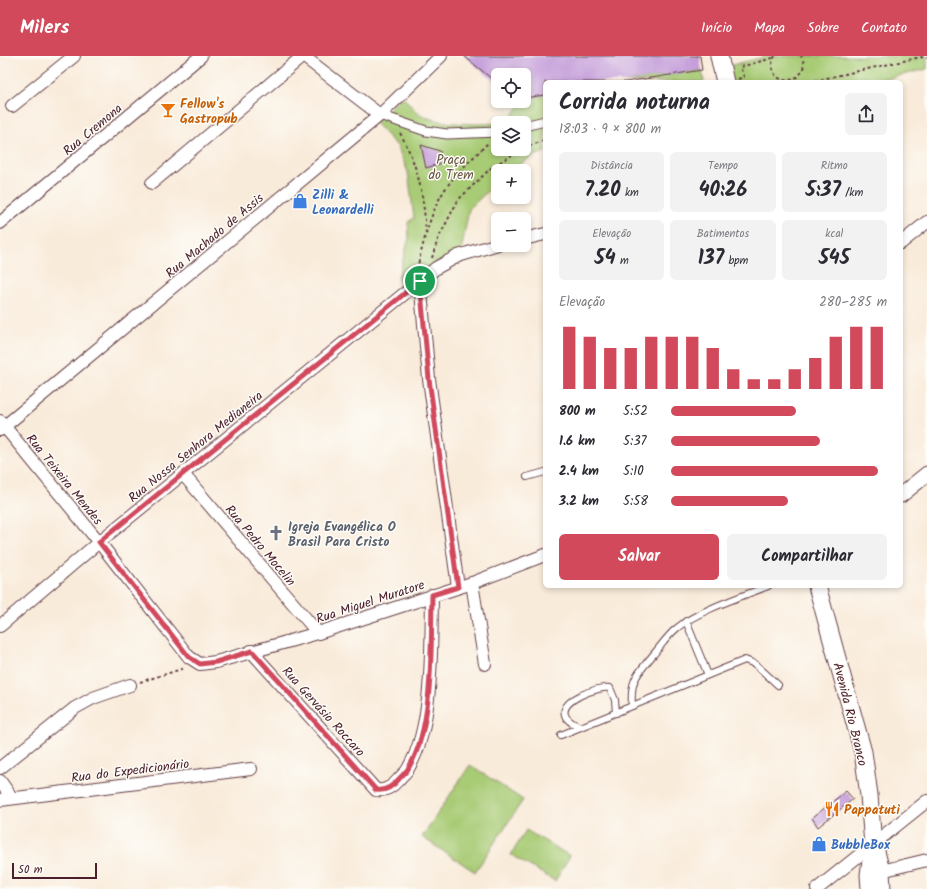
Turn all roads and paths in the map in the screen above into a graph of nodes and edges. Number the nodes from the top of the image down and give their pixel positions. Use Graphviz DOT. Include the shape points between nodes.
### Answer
graph roads {
  1 [pos="74,56"];
  2 [pos="201,56"];
  3 [pos="303,56"];
  4 [pos="441,56"];
  5 [pos="720,56"];
  6 [pos="801,56"];
  7 [pos="774,57"];
  8 [pos="927,58"];
  9 [pos="724,80"];
  10 [pos="732,80"];
  11 [pos="782,80"];
  12 [pos="793,80"];
  13 [pos="818,80"];
  14 [pos="12,106"];
  15 [pos="380,115"];
  16 [pos="393,120"];
  17 [pos="543,121"];
  18 [pos="531,124"];
  19 [pos="491,132"];
  20 [pos="491,139"];
  21 [pos="543,141"];
  22 [pos="531,145"];
  23 [pos="510,156"];
  24 [pos="152,183"];
  25 [pos="927,222"];
  26 [pos="0,223"];
  27 [pos="543,234"];
  28 [pos="426,236"];
  29 [pos="531,237"];
  30 [pos="903,241"];
  31 [pos="491,246"];
  32 [pos="436,268"];
  33 [pos="415,285"];
  34 [pos="1,426"];
  35 [pos="543,473"];
  36 [pos="183,474"];
  37 [pos="927,474"];
  38 [pos="527,477"];
  39 [pos="903,493"];
  40 [pos="99,542"];
  41 [pos="543,556"];
  42 [pos="472,583"];
  43 [pos="458,587"];
  44 [pos="763,588"];
  45 [pos="818,588"];
  46 [pos="432,595"];
  47 [pos="686,621"];
  48 [pos="0,626"];
  49 [pos="318,633"];
  50 [pos="252,651"];
  51 [pos="200,664"];
  52 [pos="485,664"];
  53 [pos="708,675"];
  54 [pos="130,685"];
  55 [pos="778,685"];
  56 [pos="632,706"];
  57 [pos="616,713"];
  58 [pos="580,727"];
  59 [pos="561,735"];
  60 [pos="0,768"];
  61 [pos="251,769"];
  62 [pos="0,781"];
  63 [pos="12,798"];
  64 [pos="0,800"];
  65 [pos="927,801"];
  66 [pos="873,845"];
  67 [pos="927,860"];
  68 [pos="881,871"];
  69 [pos="817,889"];
  70 [pos="870,889"];
  71 [pos="882,889"];
  1 -- 14 [label="street"];
  2 -- 26 [label="street, Rua Cremona"];
  3 -- 15 [label="street"];
  3 -- 24 [label="street"];
  4 -- 15 [label="street, Rua Machado de Assis"];
  5 -- 9 [label="main road"];
  6 -- 12 [label="path" via="804,60 804,69"];
  7 -- 10 [label="path" via="740,67 744,77"];
  7 -- 11 [label="path" via="772,66 775,75"];
  8 -- 13 [label="path"];
  15 -- 16 [label="street"];
  15 -- 34 [label="street, Rua Machado de Assis"];
  16 -- 19 [label="street" via="426,131 447,134"];
  16 -- 28 [label="path" via="419,175 424,199"];
  17 -- 18 [label="street"];
  20 -- 28 [label="path" via="441,195"];
  21 -- 22 [label="path"];
  23 -- 32 [label="path" via="492,167 458,200 432,254 432,262"];
  25 -- 30 [label="street"];
  27 -- 29 [label="street"];
  28 -- 33 [label="path"];
  31 -- 32 [label="street, Rua Nossa Senhora Medianeira" via="458,256"];
  32 -- 33 [label="street, Rua Nossa Senhora Medianeira"];
  33 -- 36 [label="street, Rua Nossa Senhora Medianeira"];
  33 -- 43 [label="street"];
  34 -- 40 [label="street, Rua Teixeira Mendes"];
  35 -- 38 [label="lane"];
  36 -- 40 [label="street, Rua Nossa Senhora Medianeira"];
  36 -- 49 [label="street, Rua Pedro Mocelin"];
  37 -- 39 [label="street"];
  40 -- 48 [label="street, Rua Nossa Senhora Medianeira"];
  40 -- 51 [label="street, Rua Teixeira Mendes" via="189,657"];
  41 -- 42 [label="street, Rua Miguel Muratore"];
  42 -- 43 [label="street, Rua Miguel Muratore"];
  42 -- 52 [label="street"];
  43 -- 46 [label="street, Rua Miguel Muratore"];
  44 -- 47 [label="lane"];
  45 -- 66 [label="main road, Avenida Rio Branco" via="863,752"];
  46 -- 49 [label="street, Rua Miguel Muratore"];
  46 -- 50 [label="street, Rua Gervásio Roccaro" via="431,667 420,740 409,768 386,790 376,790"];
  47 -- 53 [label="lane"];
  47 -- 56 [label="lane" via="676,628 635,677 631,690"];
  49 -- 50 [label="street, Rua Miguel Muratore"];
  50 -- 51 [label="street, Rua Miguel Muratore"];
  51 -- 54 [label="path"];
  53 -- 55 [label="lane" via="745,660 755,664"];
  53 -- 56 [label="lane"];
  54 -- 60 [label="street" via="93,698 76,708"];
  56 -- 57 [label="lane"];
  57 -- 58 [label="lane"];
  57 -- 58 [label="lane" via="615,700 610,688 602,687 588,692 569,703 565,711 565,716 570,722"];
  58 -- 59 [label="lane"];
  61 -- 63 [label="street, Rua do Expedicionário"];
  62 -- 63 [label="street"];
  63 -- 64 [label="street, Rua do Expedicionário"];
  65 -- 66 [label="street"];
  66 -- 68 [label="main road, Avenida Rio Branco"];
  66 -- 69 [label="street"];
  66 -- 70 [label="main road, Avenida Rio Branco"];
  67 -- 68 [label="street"];
  68 -- 71 [label="main road, Avenida Rio Branco"];
}
